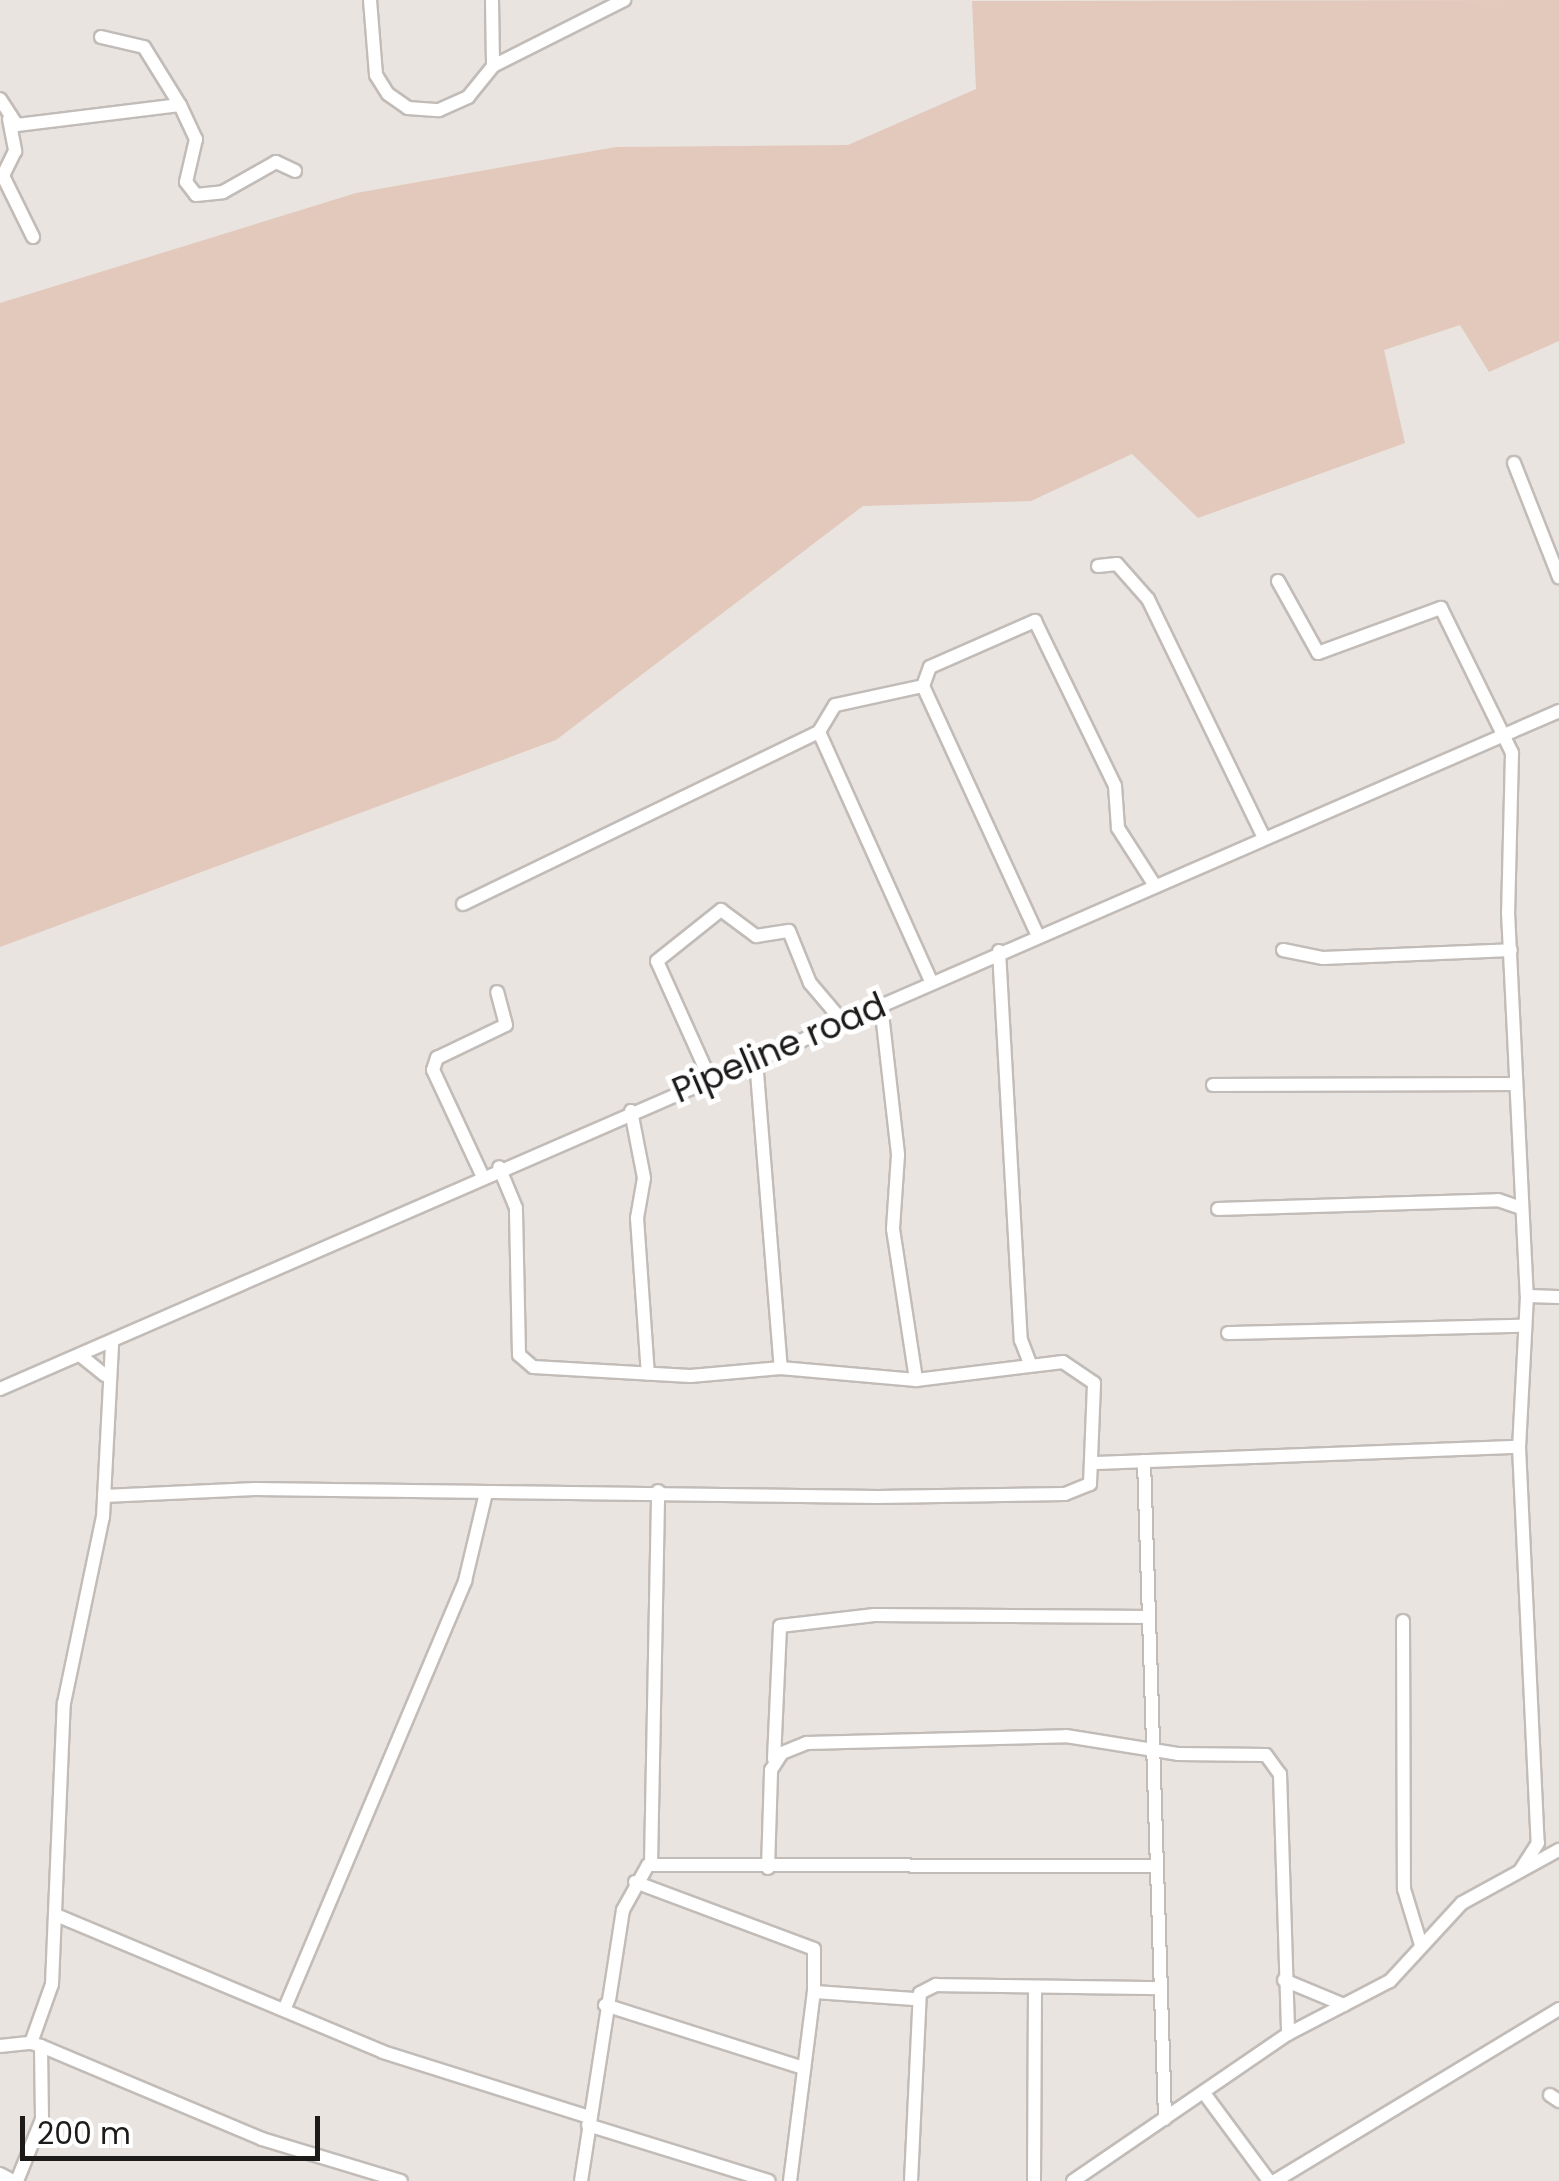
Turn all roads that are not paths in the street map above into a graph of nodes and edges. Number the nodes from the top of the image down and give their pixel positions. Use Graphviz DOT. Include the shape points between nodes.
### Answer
graph roads {
  1 [pos="370,0"];
  2 [pos="492,0"];
  3 [pos="624,0"];
  4 [pos="101,36"];
  5 [pos="493,66"];
  6 [pos="0,98"];
  7 [pos="180,105"];
  8 [pos="10,118"];
  9 [pos="296,171"];
  10 [pos="33,237"];
  11 [pos="1514,463"];
  12 [pos="1556,555"];
  13 [pos="1098,566"];
  14 [pos="1559,577"];
  15 [pos="1278,581"];
  16 [pos="923,686"];
  17 [pos="1559,711"];
  18 [pos="819,732"];
  19 [pos="1500,737"];
  20 [pos="1263,836"];
  21 [pos="1154,884"];
  22 [pos="463,904"];
  23 [pos="1038,934"];
  24 [pos="1283,950"];
  25 [pos="1510,950"];
  26 [pos="999,951"];
  27 [pos="931,980"];
  28 [pos="497,992"];
  29 [pos="881,1005"];
  30 [pos="844,1022"];
  31 [pos="756,1060"];
  32 [pos="710,1079"];
  33 [pos="1213,1084"];
  34 [pos="1515,1084"];
  35 [pos="631,1112"];
  36 [pos="499,1167"];
  37 [pos="482,1175"];
  38 [pos="1520,1208"];
  39 [pos="1218,1209"];
  40 [pos="1527,1296"];
  41 [pos="1559,1297"];
  42 [pos="1524,1326"];
  43 [pos="1228,1332"];
  44 [pos="112,1342"];
  45 [pos="80,1355"];
  46 [pos="1030,1363"];
  47 [pos="781,1368"];
  48 [pos="648,1374"];
  49 [pos="105,1375"];
  50 [pos="916,1380"];
  51 [pos="0,1389"];
  52 [pos="1520,1447"];
  53 [pos="1144,1462"];
  54 [pos="1096,1463"];
  55 [pos="658,1491"];
  56 [pos="104,1496"];
  57 [pos="485,1497"];
  58 [pos="1149,1617"];
  59 [pos="1403,1621"];
  60 [pos="1156,1746"];
  61 [pos="774,1759"];
  62 [pos="1559,1850"];
  63 [pos="650,1864"];
  64 [pos="1156,1866"];
  65 [pos="768,1868"];
  66 [pos="1520,1871"];
  67 [pos="635,1882"];
  68 [pos="56,1915"];
  69 [pos="1421,1945"];
  70 [pos="1284,1980"];
  71 [pos="1159,1988"];
  72 [pos="814,1992"];
  73 [pos="1035,1992"];
  74 [pos="914,1999"];
  75 [pos="1344,2004"];
  76 [pos="605,2005"];
  77 [pos="1559,2009"];
  78 [pos="284,2010"];
  79 [pos="1288,2034"];
  80 [pos="36,2045"];
  81 [pos="0,2046"];
  82 [pos="804,2068"];
  83 [pos="1204,2092"];
  84 [pos="1169,2112"];
  85 [pos="589,2121"];
  86 [pos="6,2178"];
  87 [pos="401,2181"];
  88 [pos="581,2181"];
  89 [pos="769,2181"];
  90 [pos="790,2181"];
  91 [pos="911,2181"];
  92 [pos="1034,2181"];
  93 [pos="1073,2181"];
  94 [pos="1272,2181"];
  1 -- 5 [label="street" via="376,74 408,108 438,110 468,97"];
  2 -- 5 [label="street"];
  3 -- 5 [label="street"];
  4 -- 7 [label="street" via="144,47"];
  6 -- 8 [label="street"];
  7 -- 8 [label="street"];
  7 -- 9 [label="street" via="196,139 186,182 196,195 223,192 276,162"];
  8 -- 10 [label="street" via="15,151 3,176"];
  11 -- 12 [label="street"];
  12 -- 14 [label="street"];
  13 -- 20 [label="street" via="1117,564 1148,599"];
  15 -- 19 [label="street" via="1318,653 1440,608"];
  16 -- 18 [label="street" via="835,705"];
  16 -- 21 [label="street" via="930,667 1035,620 1115,786 1118,828"];
  16 -- 23 [label="street"];
  17 -- 19 [label="street, Pipeline road"];
  18 -- 22 [label="street"];
  18 -- 27 [label="street"];
  19 -- 20 [label="street, Pipeline road"];
  19 -- 25 [label="street" via="1512,753"];
  20 -- 21 [label="street, Pipeline road"];
  21 -- 23 [label="street, Pipeline road"];
  23 -- 26 [label="street, Pipeline road"];
  24 -- 25 [label="street" via="1324,958"];
  25 -- 34 [label="street"];
  26 -- 27 [label="street, Pipeline road"];
  26 -- 46 [label="street" via="1014,1089 1021,1340"];
  27 -- 29 [label="street, Pipeline road"];
  28 -- 37 [label="street" via="506,1025 437,1058 432,1070"];
  29 -- 30 [label="street, Pipeline road"];
  29 -- 50 [label="street" via="898,1155 893,1228"];
  30 -- 31 [label="street, Pipeline road"];
  30 -- 32 [label="street" via="810,983 789,931 756,936 726,908 657,954"];
  31 -- 32 [label="street, Pipeline road"];
  31 -- 47 [label="street"];
  32 -- 35 [label="street, Pipeline road"];
  33 -- 34 [label="street"];
  34 -- 38 [label="street"];
  35 -- 36 [label="street, Pipeline road"];
  35 -- 48 [label="street" via="644,1178 637,1218"];
  36 -- 37 [label="street, Pipeline road"];
  36 -- 48 [label="street" via="516,1208 519,1355 557,1372"];
  37 -- 44 [label="street, Pipeline road"];
  38 -- 39 [label="street" via="1498,1200"];
  38 -- 40 [label="street"];
  40 -- 41 [label="street"];
  40 -- 42 [label="street"];
  42 -- 43 [label="street"];
  42 -- 52 [label="street"];
  44 -- 45 [label="street, Pipeline road"];
  44 -- 49 [label="street"];
  45 -- 49 [label="street"];
  45 -- 51 [label="street, Pipeline road"];
  46 -- 50 [label="street"];
  46 -- 54 [label="street" via="1064,1362 1091,1378"];
  47 -- 48 [label="street"];
  47 -- 50 [label="street"];
  49 -- 56 [label="street"];
  52 -- 53 [label="street"];
  52 -- 66 [label="street" via="1538,1844"];
  53 -- 54 [label="street"];
  53 -- 58 [label="street"];
  54 -- 55 [label="street" via="1090,1484 1064,1494"];
  55 -- 57 [label="street"];
  55 -- 63 [label="street"];
  56 -- 57 [label="street" via="256,1489"];
  56 -- 68 [label="street" via="64,1703"];
  57 -- 78 [label="street" via="465,1581"];
  58 -- 60 [label="street"];
  58 -- 61 [label="street" via="874,1615 780,1626"];
  59 -- 69 [label="street" via="1404,1889"];
  60 -- 61 [label="street" via="1066,1736 919,1746 823,1741"];
  60 -- 64 [label="street"];
  60 -- 70 [label="street" via="1266,1755 1277,1765"];
  61 -- 65 [label="street"];
  62 -- 66 [label="street"];
  63 -- 65 [label="street"];
  63 -- 67 [label="street"];
  64 -- 65 [label="street"];
  64 -- 71 [label="street"];
  66 -- 69 [label="street" via="1462,1903"];
  67 -- 72 [label="street" via="814,1949"];
  67 -- 76 [label="street"];
  68 -- 78 [label="street"];
  68 -- 80 [label="street" via="52,1984"];
  69 -- 75 [label="street" via="1390,1981"];
  70 -- 75 [label="street"];
  70 -- 79 [label="street"];
  71 -- 73 [label="street"];
  71 -- 84 [label="street"];
  72 -- 74 [label="street"];
  72 -- 82 [label="street"];
  73 -- 74 [label="street" via="936,1985"];
  73 -- 92 [label="street"];
  74 -- 91 [label="street"];
  75 -- 79 [label="street"];
  76 -- 82 [label="street"];
  76 -- 85 [label="street"];
  77 -- 94 [label="street"];
  78 -- 85 [label="street"];
  79 -- 83 [label="street"];
  80 -- 81 [label="street"];
  80 -- 86 [label="street" via="39,2138"];
  80 -- 87 [label="street" via="262,2139"];
  82 -- 90 [label="street"];
  83 -- 84 [label="street"];
  83 -- 94 [label="street"];
  84 -- 93 [label="street"];
  85 -- 88 [label="street"];
  85 -- 89 [label="street"];
}
